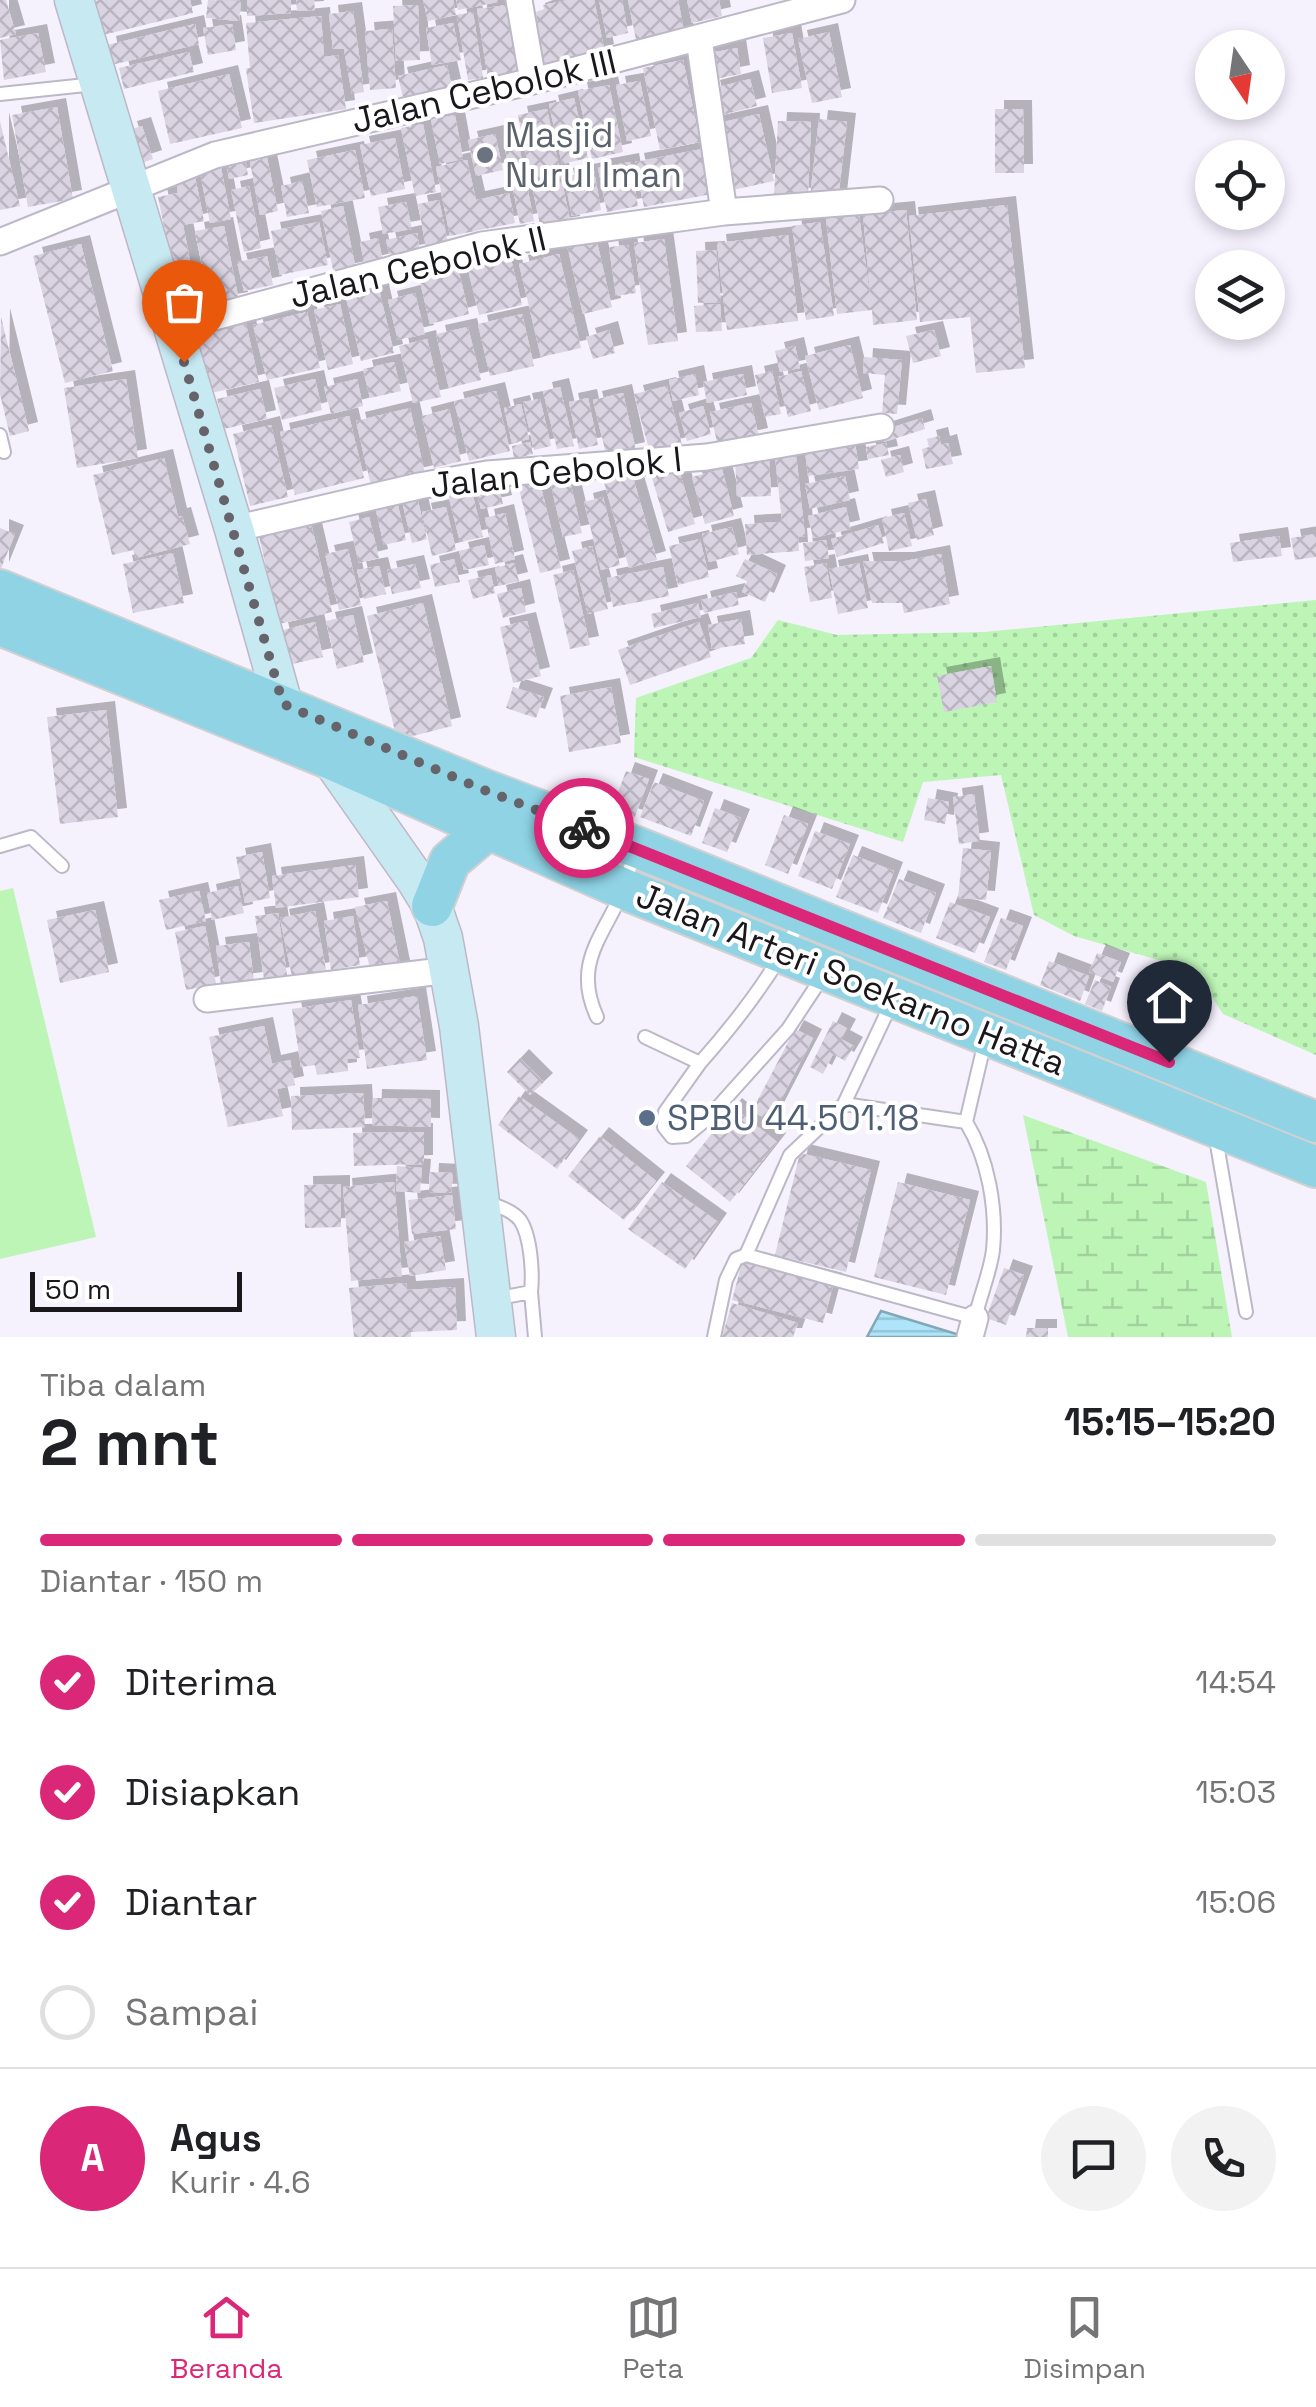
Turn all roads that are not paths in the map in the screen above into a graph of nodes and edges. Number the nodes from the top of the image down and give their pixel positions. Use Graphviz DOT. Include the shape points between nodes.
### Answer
graph roads {
  1 [pos="74,0"];
  2 [pos="519,0"];
  3 [pos="842,0"];
  4 [pos="700,39"];
  5 [pos="533,82"];
  6 [pos="97,83"];
  7 [pos="0,94"];
  8 [pos="130,191"];
  9 [pos="880,200"];
  10 [pos="724,212"];
  11 [pos="0,242"];
  12 [pos="174,328"];
  13 [pos="880,428"];
  14 [pos="0,434"];
  15 [pos="4,452"];
  16 [pos="234,529"];
  17 [pos="0,590"];
  18 [pos="0,625"];
  19 [pos="283,704"];
  20 [pos="331,758"];
  21 [pos="489,828"];
  22 [pos="0,846"];
  23 [pos="636,847"];
  24 [pos="62,866"];
  25 [pos="624,890"];
  26 [pos="432,906"];
  27 [pos="802,915"];
  28 [pos="784,952"];
  29 [pos="827,969"];
  30 [pos="450,970"];
  31 [pos="895,996"];
  32 [pos="207,999"];
  33 [pos="598,1017"];
  34 [pos="986,1032"];
  35 [pos="646,1037"];
  36 [pos="700,1063"];
  37 [pos="844,1104"];
  38 [pos="966,1122"];
  39 [pos="1316,1122"];
  40 [pos="1214,1125"];
  41 [pos="1316,1167"];
  42 [pos="482,1201"];
  43 [pos="746,1256"];
  44 [pos="531,1292"];
  45 [pos="492,1299"];
  46 [pos="1246,1312"];
  47 [pos="972,1328"];
  48 [pos="496,1337"];
  49 [pos="535,1337"];
  50 [pos="714,1337"];
  1 -- 6 [label="main road"];
  2 -- 5 [label="street"];
  3 -- 4 [label="street, Jalan Cebolok III"];
  4 -- 5 [label="street, Jalan Cebolok III"];
  4 -- 10 [label="street"];
  5 -- 8 [label="street, Jalan Cebolok III" via="243,147"];
  6 -- 7 [label="lane"];
  6 -- 8 [label="main road"];
  8 -- 11 [label="street, Jalan Cebolok III"];
  8 -- 12 [label="main road"];
  9 -- 10 [label="street, Jalan Cebolok II"];
  10 -- 12 [label="street, Jalan Cebolok II" via="482,244"];
  12 -- 16 [label="main road"];
  13 -- 16 [label="street, Jalan Cebolok I" via="708,457 486,474"];
  14 -- 15 [label="lane"];
  16 -- 19 [label="main road"];
  17 -- 19 [label="main road, Jalan Arteri Soekarno Hatta"];
  18 -- 20 [label="main road, Jalan Arteri Soekarno Hatta"];
  19 -- 20 [label="main road"];
  19 -- 23 [label="main road, Jalan Arteri Soekarno Hatta"];
  20 -- 21 [label="main road, Jalan Arteri Soekarno Hatta"];
  20 -- 26 [label="main road"];
  21 -- 25 [label="main road, Jalan Arteri Soekarno Hatta"];
  21 -- 26 [label="main road" via="450,861"];
  22 -- 24 [label="lane" via="31,838"];
  23 -- 25 [label="lane"];
  23 -- 27 [label="main road, Jalan Arteri Soekarno Hatta"];
  25 -- 28 [label="main road, Jalan Arteri Soekarno Hatta"];
  25 -- 33 [label="lane" via="594,943 587,976"];
  26 -- 30 [label="main road"];
  27 -- 28 [label="lane"];
  27 -- 39 [label="main road, Jalan Arteri Soekarno Hatta"];
  28 -- 29 [label="main road, Jalan Arteri Soekarno Hatta"];
  28 -- 36 [label="lane"];
  29 -- 31 [label="main road, Jalan Arteri Soekarno Hatta"];
  29 -- 36 [label="lane" via="788,1028 708,1118 686,1136 672,1137 664,1127 666,1112"];
  30 -- 32 [label="street"];
  30 -- 42 [label="main road"];
  31 -- 34 [label="main road, Jalan Arteri Soekarno Hatta"];
  31 -- 37 [label="lane"];
  34 -- 38 [label="lane"];
  34 -- 40 [label="main road, Jalan Arteri Soekarno Hatta"];
  35 -- 36 [label="lane"];
  37 -- 38 [label="lane"];
  37 -- 43 [label="lane" via="790,1155"];
  38 -- 47 [label="lane" via="979,1143 993,1208 992,1252"];
  40 -- 41 [label="main road, Jalan Arteri Soekarno Hatta"];
  40 -- 46 [label="lane"];
  42 -- 44 [label="lane" via="520,1220"];
  42 -- 45 [label="main road"];
  43 -- 47 [label="lane"];
  43 -- 50 [label="lane" via="736,1259 726,1280"];
  44 -- 45 [label="lane"];
  44 -- 49 [label="lane"];
  45 -- 48 [label="main road"];
}
